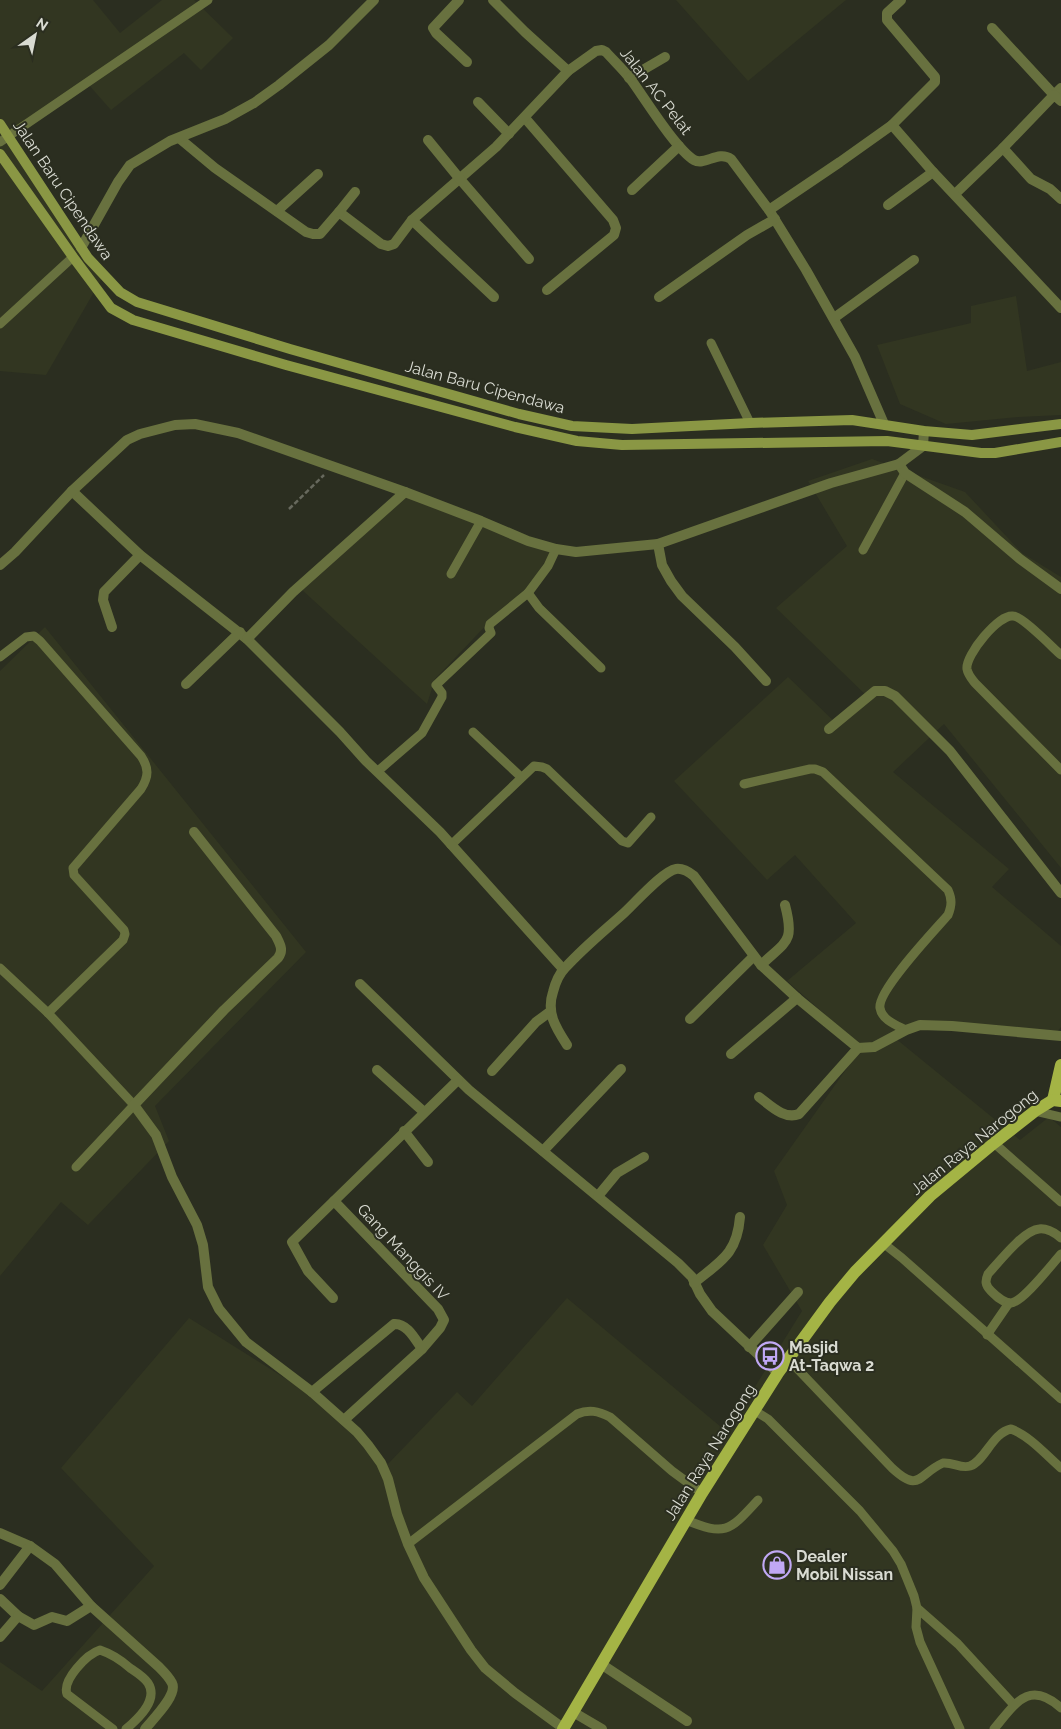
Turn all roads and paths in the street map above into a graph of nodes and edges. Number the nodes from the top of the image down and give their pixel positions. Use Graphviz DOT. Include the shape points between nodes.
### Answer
graph roads {
  1 [pos="208,0"];
  2 [pos="374,0"];
  3 [pos="459,0"];
  4 [pos="493,0"];
  5 [pos="901,0"];
  6 [pos="992,28"];
  7 [pos="665,57"];
  8 [pos="467,62"];
  9 [pos="568,71"];
  10 [pos="630,78"];
  11 [pos="1059,94"];
  12 [pos="478,102"];
  13 [pos="525,118"];
  14 [pos="0,124"];
  15 [pos="892,125"];
  16 [pos="509,134"];
  17 [pos="179,138"];
  18 [pos="4,140"];
  19 [pos="428,140"];
  20 [pos="679,146"];
  21 [pos="1004,148"];
  22 [pos="0,154"];
  23 [pos="933,172"];
  24 [pos="318,174"];
  25 [pos="459,178"];
  26 [pos="632,190"];
  27 [pos="355,192"];
  28 [pos="955,194"];
  29 [pos="1061,199"];
  30 [pos="888,205"];
  31 [pos="277,211"];
  32 [pos="339,212"];
  33 [pos="772,215"];
  34 [pos="412,220"];
  35 [pos="81,248"];
  36 [pos="73,258"];
  37 [pos="529,259"];
  38 [pos="914,260"];
  39 [pos="548,290"];
  40 [pos="494,297"];
  41 [pos="659,297"];
  42 [pos="1061,308"];
  43 [pos="834,318"];
  44 [pos="0,324"];
  45 [pos="711,343"];
  46 [pos="290,349"];
  47 [pos="286,365"];
  48 [pos="519,414"];
  49 [pos="750,423"];
  50 [pos="884,424"];
  51 [pos="1061,424"];
  52 [pos="515,427"];
  53 [pos="924,431"];
  54 [pos="1061,442"];
  55 [pos="923,446"];
  56 [pos="332,467"];
  57 [pos="902,468"];
  58 [pos="72,491"];
  59 [pos="406,492"];
  60 [pos="289,509"];
  61 [pos="481,521"];
  62 [pos="658,544"];
  63 [pos="556,549"];
  64 [pos="863,550"];
  65 [pos="140,555"];
  66 [pos="0,565"];
  67 [pos="451,574"];
  68 [pos="1061,589"];
  69 [pos="528,593"];
  70 [pos="112,627"];
  71 [pos="244,636"];
  72 [pos="1061,655"];
  73 [pos="0,657"];
  74 [pos="601,668"];
  75 [pos="766,681"];
  76 [pos="186,684"];
  77 [pos="829,729"];
  78 [pos="473,732"];
  79 [pos="1061,770"];
  80 [pos="378,771"];
  81 [pos="522,777"];
  82 [pos="744,784"];
  83 [pos="651,817"];
  84 [pos="194,832"];
  85 [pos="451,845"];
  86 [pos="1061,893"];
  87 [pos="785,905"];
  88 [pos="753,957"];
  89 [pos="760,965"];
  90 [pos="0,968"];
  91 [pos="563,969"];
  92 [pos="360,984"];
  93 [pos="797,998"];
  94 [pos="551,1011"];
  95 [pos="48,1013"];
  96 [pos="690,1019"];
  97 [pos="906,1030"];
  98 [pos="1061,1036"];
  99 [pos="567,1045"];
  100 [pos="858,1048"];
  101 [pos="731,1054"];
  102 [pos="621,1069"];
  103 [pos="377,1070"];
  104 [pos="492,1071"];
  105 [pos="1060,1073"];
  106 [pos="458,1080"];
  107 [pos="759,1097"];
  108 [pos="1057,1100"];
  109 [pos="134,1105"];
  110 [pos="1035,1111"];
  111 [pos="424,1112"];
  112 [pos="1061,1117"];
  113 [pos="404,1131"];
  114 [pos="994,1143"];
  115 [pos="543,1151"];
  116 [pos="644,1157"];
  117 [pos="428,1162"];
  118 [pos="76,1168"];
  119 [pos="598,1196"];
  120 [pos="334,1201"];
  121 [pos="1061,1202"];
  122 [pos="740,1217"];
  123 [pos="1061,1238"];
  124 [pos="883,1243"];
  125 [pos="1061,1254"];
  126 [pos="694,1283"];
  127 [pos="798,1292"];
  128 [pos="333,1298"];
  129 [pos="1009,1303"];
  130 [pos="987,1335"];
  131 [pos="749,1347"];
  132 [pos="422,1348"];
  133 [pos="788,1359"];
  134 [pos="778,1373"];
  135 [pos="312,1392"];
  136 [pos="1061,1399"];
  137 [pos="755,1411"];
  138 [pos="344,1420"];
  139 [pos="1061,1468"];
  140 [pos="702,1493"];
  141 [pos="758,1500"];
  142 [pos="686,1520"];
  143 [pos="0,1533"];
  144 [pos="408,1544"];
  145 [pos="30,1546"];
  146 [pos="0,1585"];
  147 [pos="0,1599"];
  148 [pos="91,1606"];
  149 [pos="917,1608"];
  150 [pos="18,1616"];
  151 [pos="0,1636"];
  152 [pos="601,1664"];
  153 [pos="1014,1705"];
  154 [pos="1061,1708"];
  155 [pos="573,1712"];
  156 [pos="687,1720"];
  157 [pos="563,1728"];
  158 [pos="113,1729"];
  159 [pos="126,1729"];
  160 [pos="145,1729"];
  161 [pos="602,1729"];
  162 [pos="960,1729"];
  163 [pos="994,1729"];
  1 -- 18 [label="lane"];
  2 -- 17 [label="street" via="330,44 260,98 225,119"];
  3 -- 8 [label="street" via="433,28"];
  4 -- 9 [label="street"];
  5 -- 15 [label="street" via="887,13 887,20 935,77 935,82"];
  6 -- 11 [label="street"];
  7 -- 10 [label="street"];
  9 -- 10 [label="street, Jalan AC Pelat" via="602,50"];
  9 -- 13 [label="street"];
  10 -- 20 [label="street, Jalan AC Pelat"];
  11 -- 21 [label="street"];
  12 -- 16 [label="street"];
  13 -- 16 [label="street"];
  13 -- 39 [label="street" via="613,220 616,228 614,235"];
  14 -- 18 [label="main road, Jalan Baru Cipendawa"];
  15 -- 23 [label="street"];
  15 -- 33 [label="street"];
  16 -- 25 [label="street"];
  17 -- 31 [label="street" via="215,168"];
  17 -- 35 [label="street" via="130,165"];
  18 -- 35 [label="main road, Jalan Baru Cipendawa"];
  19 -- 25 [label="street"];
  20 -- 26 [label="street"];
  20 -- 33 [label="street, Jalan AC Pelat" via="697,161 726,156"];
  21 -- 28 [label="street"];
  21 -- 29 [label="street" via="1031,179"];
  22 -- 36 [label="main road, Jalan Baru Cipendawa"];
  23 -- 28 [label="street"];
  23 -- 30 [label="street"];
  24 -- 31 [label="street"];
  25 -- 34 [label="street"];
  25 -- 37 [label="street"];
  27 -- 32 [label="street"];
  28 -- 42 [label="street"];
  31 -- 32 [label="street" via="313,234 320,234"];
  32 -- 34 [label="street" via="388,246 394,244"];
  33 -- 41 [label="street"];
  33 -- 43 [label="street"];
  34 -- 40 [label="street"];
  35 -- 46 [label="main road, Jalan Baru Cipendawa" via="120,292 137,302"];
  36 -- 44 [label="lane"];
  36 -- 47 [label="main road, Jalan Baru Cipendawa" via="111,308 133,320"];
  38 -- 43 [label="street"];
  43 -- 50 [label="street"];
  45 -- 49 [label="lane"];
  46 -- 47 [label="main road"];
  46 -- 48 [label="main road, Jalan Baru Cipendawa"];
  47 -- 52 [label="main road, Jalan Baru Cipendawa"];
  48 -- 49 [label="main road, Jalan Baru Cipendawa" via="572,426 632,429"];
  48 -- 52 [label="main road"];
  49 -- 50 [label="main road, Jalan Baru Cipendawa" via="852,420"];
  50 -- 53 [label="main road, Jalan Baru Cipendawa"];
  51 -- 53 [label="main road, Jalan Baru Cipendawa" via="972,435"];
  52 -- 55 [label="main road, Jalan Baru Cipendawa" via="577,441 622,445 887,440"];
  53 -- 55 [label="street"];
  54 -- 55 [label="main road, Jalan Baru Cipendawa" via="981,454"];
  55 -- 57 [label="street"];
  56 -- 58 [label="street" via="238,433 195,424 175,425 126,440"];
  56 -- 59 [label="street"];
  56 -- 60 [label="path"];
  57 -- 62 [label="street" via="831,483"];
  57 -- 64 [label="lane"];
  57 -- 68 [label="street" via="965,512"];
  58 -- 65 [label="street"];
  58 -- 66 [label="street"];
  59 -- 61 [label="street"];
  59 -- 71 [label="street"];
  61 -- 63 [label="street"];
  61 -- 67 [label="lane"];
  62 -- 63 [label="street" via="589,552"];
  62 -- 75 [label="street" via="662,565 682,596"];
  63 -- 69 [label="lane"];
  65 -- 70 [label="street" via="104,592 103,600"];
  65 -- 71 [label="street"];
  69 -- 74 [label="lane" via="539,608"];
  69 -- 80 [label="lane" via="490,624 491,633 436,685 442,697 422,733"];
  71 -- 76 [label="street"];
  71 -- 80 [label="street"];
  72 -- 79 [label="lane" via="1022,619 1011,615 978,644 967,670 975,683"];
  73 -- 95 [label="lane" via="26,637 34,636 40,640 141,756 149,771 141,789 73,868 74,874 124,930 123,940"];
  77 -- 86 [label="street" via="875,691 895,696 950,751"];
  78 -- 81 [label="lane"];
  80 -- 85 [label="street"];
  81 -- 83 [label="lane" via="534,766 547,769 622,841 628,843"];
  81 -- 85 [label="lane"];
  82 -- 97 [label="lane" via="810,769 823,772 948,890 952,906 948,915 880,1000 882,1015"];
  84 -- 109 [label="street" via="276,936 281,953"];
  85 -- 91 [label="street"];
  87 -- 89 [label="street" via="789,937"];
  88 -- 89 [label="street"];
  88 -- 91 [label="street" via="694,876 686,870 677,869 662,877"];
  88 -- 96 [label="street"];
  89 -- 93 [label="street"];
  90 -- 95 [label="lane"];
  91 -- 94 [label="street" via="552,992"];
  92 -- 106 [label="street"];
  93 -- 100 [label="street"];
  93 -- 101 [label="street"];
  94 -- 99 [label="street"];
  94 -- 104 [label="street"];
  95 -- 109 [label="lane"];
  97 -- 98 [label="street" via="935,1025"];
  97 -- 100 [label="street" via="880,1044"];
  100 -- 107 [label="street" via="799,1114 782,1114"];
  102 -- 115 [label="street"];
  103 -- 111 [label="street"];
  105 -- 108 [label="main road, Jalan Raya Narogong"];
  106 -- 111 [label="street, Gang Manggis IV"];
  106 -- 115 [label="street"];
  108 -- 110 [label="main road, Jalan Raya Narogong"];
  109 -- 118 [label="lane"];
  109 -- 135 [label="street" via="156,1135 172,1177 197,1225 208,1287 219,1309 246,1342"];
  110 -- 112 [label="lane"];
  110 -- 114 [label="main road, Jalan Raya Narogong"];
  111 -- 113 [label="street, Gang Manggis IV"];
  113 -- 117 [label="street"];
  113 -- 120 [label="street, Gang Manggis IV"];
  114 -- 121 [label="lane"];
  114 -- 124 [label="main road, Jalan Raya Narogong" via="930,1196"];
  115 -- 119 [label="street"];
  116 -- 119 [label="street" via="617,1173"];
  119 -- 126 [label="street" via="678,1263"];
  120 -- 128 [label="street, Gang Manggis IV" via="292,1242 308,1271"];
  120 -- 132 [label="street, Gang Manggis IV" via="438,1309 444,1320"];
  122 -- 126 [label="street" via="737,1238 730,1251"];
  123 -- 129 [label="lane" via="1041,1228 1030,1232 988,1274 988,1289"];
  124 -- 130 [label="lane"];
  124 -- 133 [label="main road, Jalan Raya Narogong" via="855,1272"];
  125 -- 129 [label="lane" via="1028,1292 1016,1302"];
  126 -- 131 [label="street" via="712,1312"];
  127 -- 131 [label="street"];
  129 -- 130 [label="lane"];
  130 -- 136 [label="lane"];
  131 -- 134 [label="street"];
  132 -- 135 [label="street" via="405,1327 394,1324"];
  132 -- 138 [label="street, Gang Manggis IV"];
  133 -- 134 [label="main road, Jalan Raya Narogong"];
  133 -- 139 [label="lane" via="892,1468 909,1481 917,1480 943,1462 962,1466 974,1464 1000,1435 1011,1429"];
  134 -- 137 [label="main road, Jalan Raya Narogong"];
  135 -- 138 [label="street"];
  137 -- 140 [label="main road, Jalan Raya Narogong"];
  137 -- 149 [label="lane" via="768,1419 860,1511 893,1551"];
  138 -- 144 [label="street" via="381,1463"];
  140 -- 142 [label="main road, Jalan Raya Narogong"];
  140 -- 144 [label="lane" via="610,1417 601,1412 584,1411"];
  141 -- 142 [label="lane" via="729,1528 705,1528"];
  142 -- 152 [label="main road, Jalan Raya Narogong"];
  143 -- 145 [label="street"];
  144 -- 157 [label="street" via="424,1578 485,1668"];
  145 -- 146 [label="street"];
  145 -- 148 [label="street" via="55,1564"];
  147 -- 150 [label="street"];
  148 -- 150 [label="street" via="67,1621 52,1617 34,1625"];
  148 -- 160 [label="street" via="159,1667 172,1683 171,1696"];
  149 -- 153 [label="lane" via="958,1644"];
  149 -- 162 [label="lane" via="916,1627 920,1642"];
  150 -- 151 [label="street"];
  152 -- 155 [label="main road, Jalan Raya Narogong"];
  152 -- 156 [label="street"];
  153 -- 154 [label="lane" via="1023,1697 1035,1694 1052,1700"];
  153 -- 163 [label="lane"];
  155 -- 157 [label="main road, Jalan Raya Narogong"];
  155 -- 161 [label="street"];
  158 -- 159 [label="lane" via="66,1691 67,1682 74,1672 90,1654 100,1650 118,1658 149,1685 151,1696 146,1707"];
}
